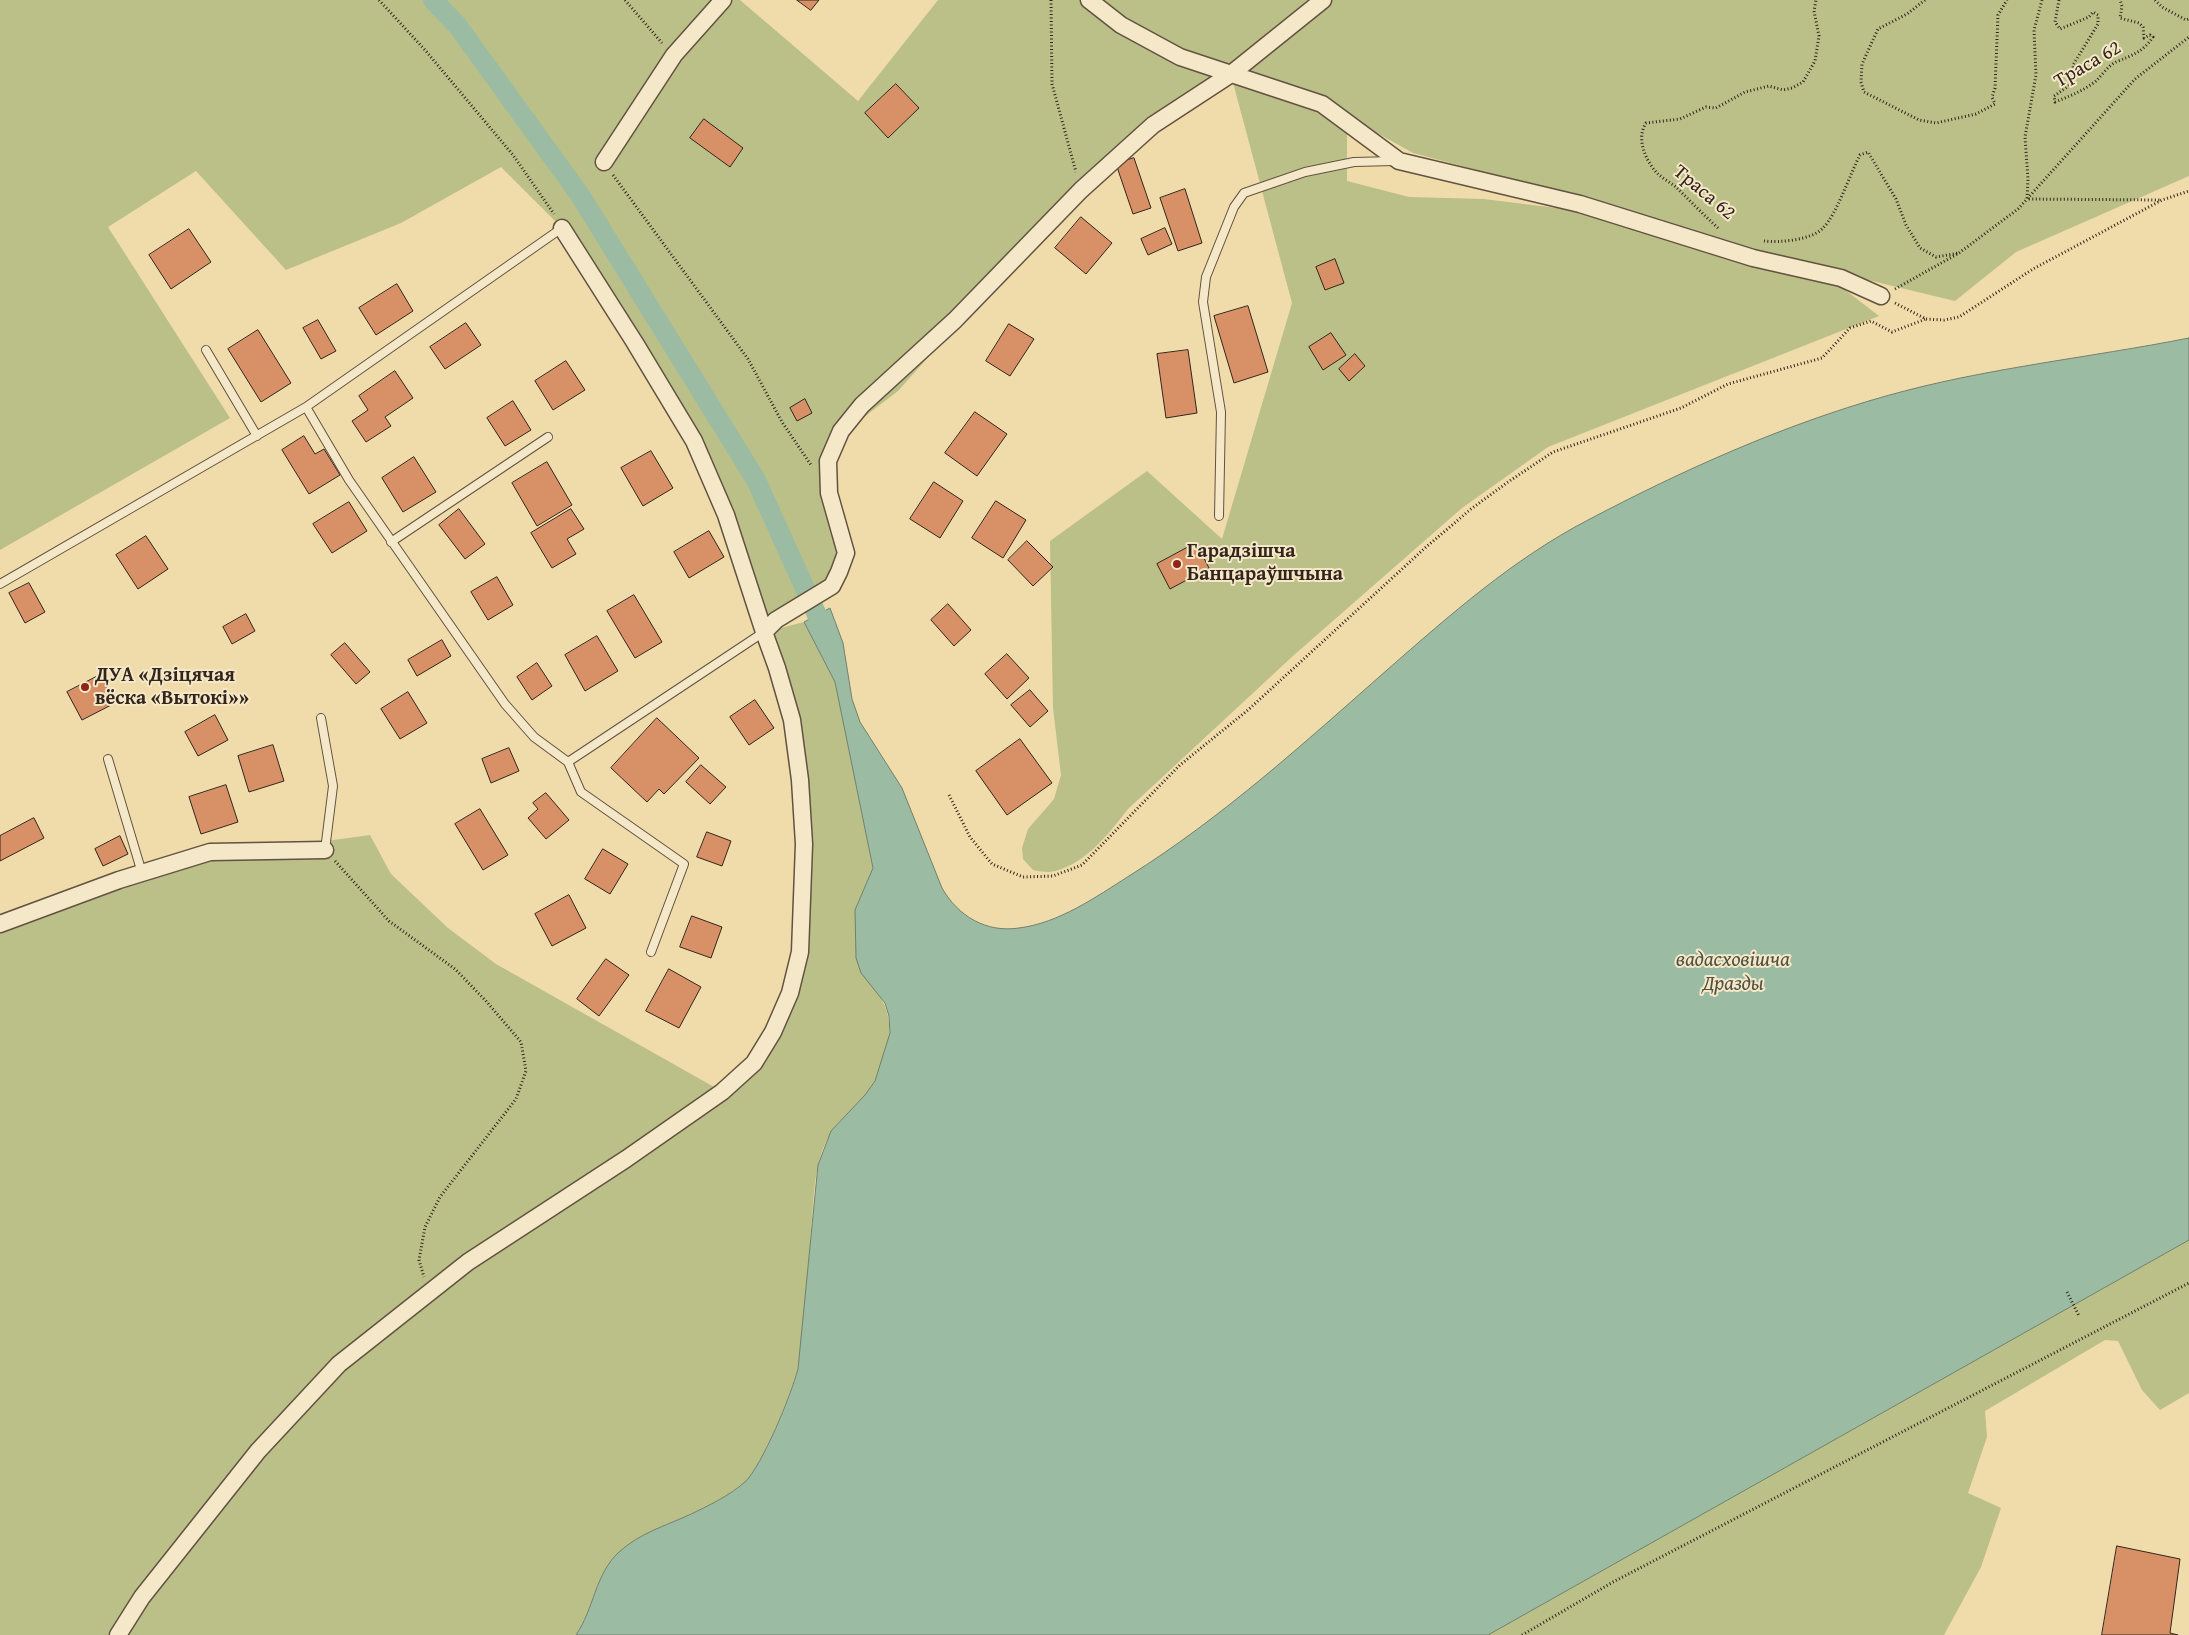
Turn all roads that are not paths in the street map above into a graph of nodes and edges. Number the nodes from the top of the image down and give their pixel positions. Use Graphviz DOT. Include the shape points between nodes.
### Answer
graph roads {
  1 [pos="723,0"];
  2 [pos="1089,0"];
  3 [pos="1323,0"];
  4 [pos="1231,74"];
  5 [pos="1399,161"];
  6 [pos="604,162"];
  7 [pos="562,228"];
  8 [pos="1881,296"];
  9 [pos="206,350"];
  10 [pos="306,407"];
  11 [pos="256,436"];
  12 [pos="548,437"];
  13 [pos="1219,516"];
  14 [pos="391,542"];
  15 [pos="0,584"];
  16 [pos="764,632"];
  17 [pos="321,718"];
  18 [pos="108,759"];
  19 [pos="568,762"];
  20 [pos="325,850"];
  21 [pos="142,873"];
  22 [pos="0,924"];
  23 [pos="651,952"];
  24 [pos="118,1635"];
  1 -- 6 [label="street" via="674,55"];
  2 -- 4 [label="street" via="1121,25 1180,57"];
  3 -- 4 [label="street"];
  4 -- 5 [label="street" via="1322,104"];
  4 -- 16 [label="street" via="1152,125 1081,190 955,320 862,405 841,432 828,461 829,493 846,553 832,586 776,620"];
  5 -- 8 [label="street" via="1580,204 1753,258 1841,278"];
  5 -- 13 [label="lane" via="1354,162 1305,172 1244,193 1234,207 1206,277 1204,302 1221,412"];
  7 -- 10 [label="lane"];
  7 -- 16 [label="street" via="694,442 726,515"];
  9 -- 11 [label="lane"];
  10 -- 11 [label="lane"];
  10 -- 14 [label="lane" via="349,480"];
  11 -- 15 [label="lane"];
  12 -- 14 [label="lane"];
  14 -- 19 [label="lane" via="504,704 534,737"];
  16 -- 19 [label="lane"];
  16 -- 24 [label="street" via="792,720 804,844 800,952 790,993 773,1032 754,1063 722,1092 626,1159 468,1262 339,1364 258,1451 142,1597"];
  17 -- 20 [label="lane" via="333,786"];
  18 -- 21 [label="lane"];
  19 -- 23 [label="lane" via="581,792 684,864"];
  20 -- 21 [label="street" via="210,852"];
  21 -- 22 [label="street"];
}
